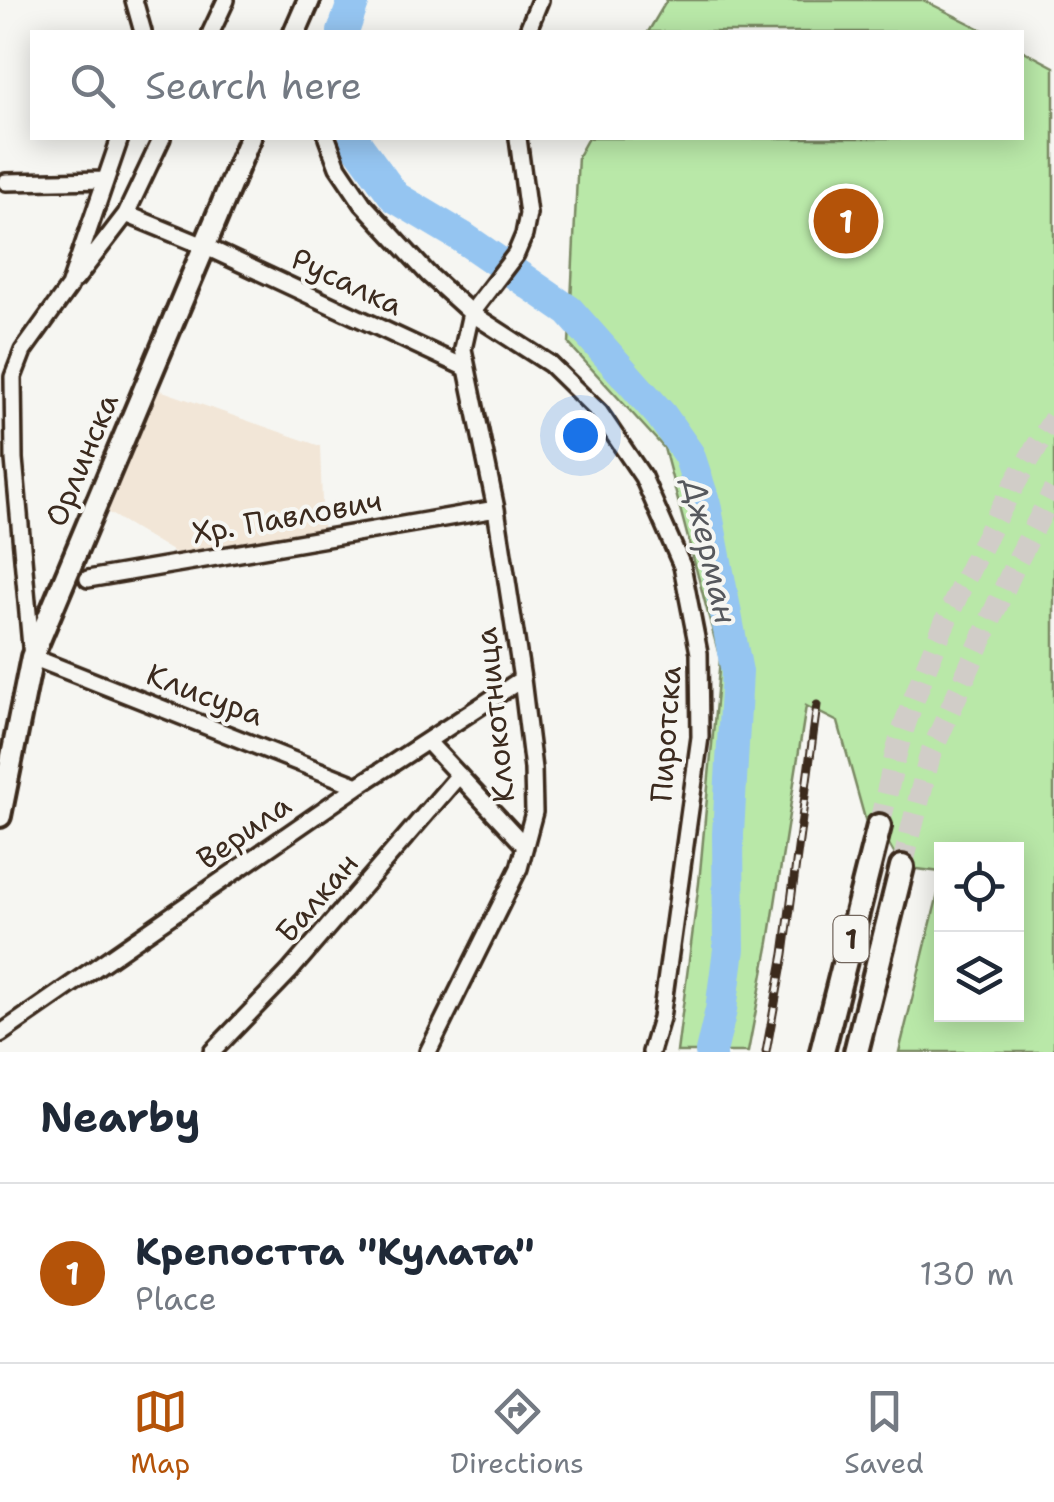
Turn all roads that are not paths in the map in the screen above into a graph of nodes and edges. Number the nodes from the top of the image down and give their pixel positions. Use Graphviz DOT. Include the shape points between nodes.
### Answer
graph roads {
  1 [pos="134,0"];
  2 [pos="226,0"];
  3 [pos="308,0"];
  4 [pos="540,0"];
  5 [pos="142,30"];
  6 [pos="211,30"];
  7 [pos="296,30"];
  8 [pos="528,30"];
  9 [pos="119,140"];
  10 [pos="161,140"];
  11 [pos="249,140"];
  12 [pos="328,140"];
  13 [pos="518,140"];
  14 [pos="106,180"];
  15 [pos="2,183"];
  16 [pos="126,214"];
  17 [pos="204,246"];
  18 [pos="69,288"];
  19 [pos="471,313"];
  20 [pos="466,368"];
  21 [pos="7,456"];
  22 [pos="496,509"];
  23 [pos="88,579"];
  24 [pos="32,657"];
  25 [pos="522,680"];
  26 [pos="427,741"];
  27 [pos="458,775"];
  28 [pos="358,786"];
  29 [pos="0,816"];
  30 [pos="879,826"];
  31 [pos="525,846"];
  32 [pos="902,867"];
  33 [pos="0,1034"];
  34 [pos="212,1052"];
  35 [pos="428,1052"];
  36 [pos="651,1052"];
  37 [pos="822,1052"];
  38 [pos="856,1052"];
  1 -- 5 [label="street"];
  2 -- 6 [label="street"];
  3 -- 7 [label="street"];
  4 -- 8 [label="street"];
  9 -- 14 [label="street"];
  10 -- 16 [label="street"];
  11 -- 17 [label="street, Орлинска"];
  12 -- 19 [label="street, Пиротска" via="363,204"];
  13 -- 19 [label="street, Клокотница" via="528,214 524,235"];
  14 -- 15 [label="street"];
  14 -- 18 [label="street"];
  16 -- 17 [label="street, Русалка"];
  16 -- 18 [label="street"];
  17 -- 20 [label="street, Русалка"];
  17 -- 24 [label="street, Орлинска"];
  18 -- 21 [label="street" via="23,351"];
  19 -- 20 [label="street, Клокотница"];
  19 -- 36 [label="street, Пиротска" via="550,364 598,412 643,476 682,566 699,653 700,737 662,1018"];
  20 -- 22 [label="street, Клокотница"];
  21 -- 24 [label="street"];
  22 -- 23 [label="street, Хр. Павлович"];
  22 -- 25 [label="street, Клокотница"];
  24 -- 28 [label="street, Клисура"];
  24 -- 29 [label="street, Орлинска"];
  25 -- 26 [label="street, Верила"];
  25 -- 31 [label="street, Клокотница" via="534,812"];
  26 -- 27 [label="street"];
  26 -- 28 [label="street, Верила"];
  27 -- 31 [label="street"];
  27 -- 34 [label="street, Балкан"];
  28 -- 33 [label="street, Верила"];
  30 -- 37 [label="main road, 1"];
  31 -- 35 [label="street, Клокотница"];
  32 -- 38 [label="main road, 1"];
}
